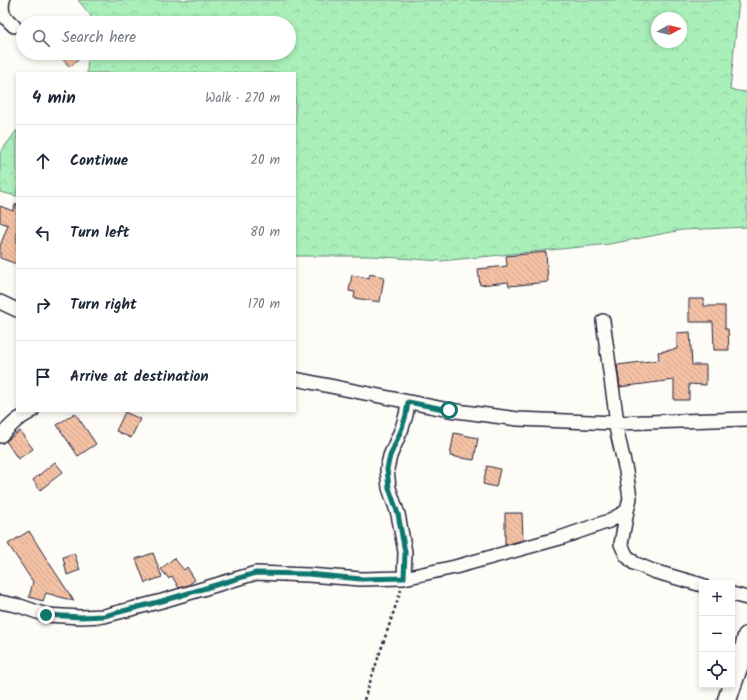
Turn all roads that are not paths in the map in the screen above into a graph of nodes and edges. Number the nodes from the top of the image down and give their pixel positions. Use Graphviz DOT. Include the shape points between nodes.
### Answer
graph roads {
  1 [pos="3,0"];
  2 [pos="14,26"];
  3 [pos="0,302"];
  4 [pos="16,310"];
  5 [pos="603,321"];
  6 [pos="296,379"];
  7 [pos="408,402"];
  8 [pos="30,412"];
  9 [pos="747,419"];
  10 [pos="614,423"];
  11 [pos="0,436"];
  12 [pos="627,511"];
  13 [pos="404,578"];
  14 [pos="699,584"];
  15 [pos="735,595"];
  16 [pos="747,598"];
  17 [pos="0,602"];
  18 [pos="747,636"];
  19 [pos="727,700"];
  1 -- 2 [label="street" via="4,16"];
  3 -- 4 [label="street"];
  5 -- 10 [label="street" via="616,415"];
  6 -- 7 [label="street"];
  7 -- 10 [label="street" via="518,420"];
  7 -- 13 [label="street" via="402,428 387,469 389,488 398,514 405,552"];
  8 -- 11 [label="street"];
  9 -- 10 [label="street"];
  10 -- 12 [label="street" via="630,498"];
  12 -- 13 [label="street" via="609,521 560,538 455,567"];
  12 -- 14 [label="street" via="621,544 626,555 634,563 653,571"];
  13 -- 17 [label="street" via="361,579 256,573 104,616 46,615"];
  15 -- 16 [label="street"];
  18 -- 19 [label="street"];
}
